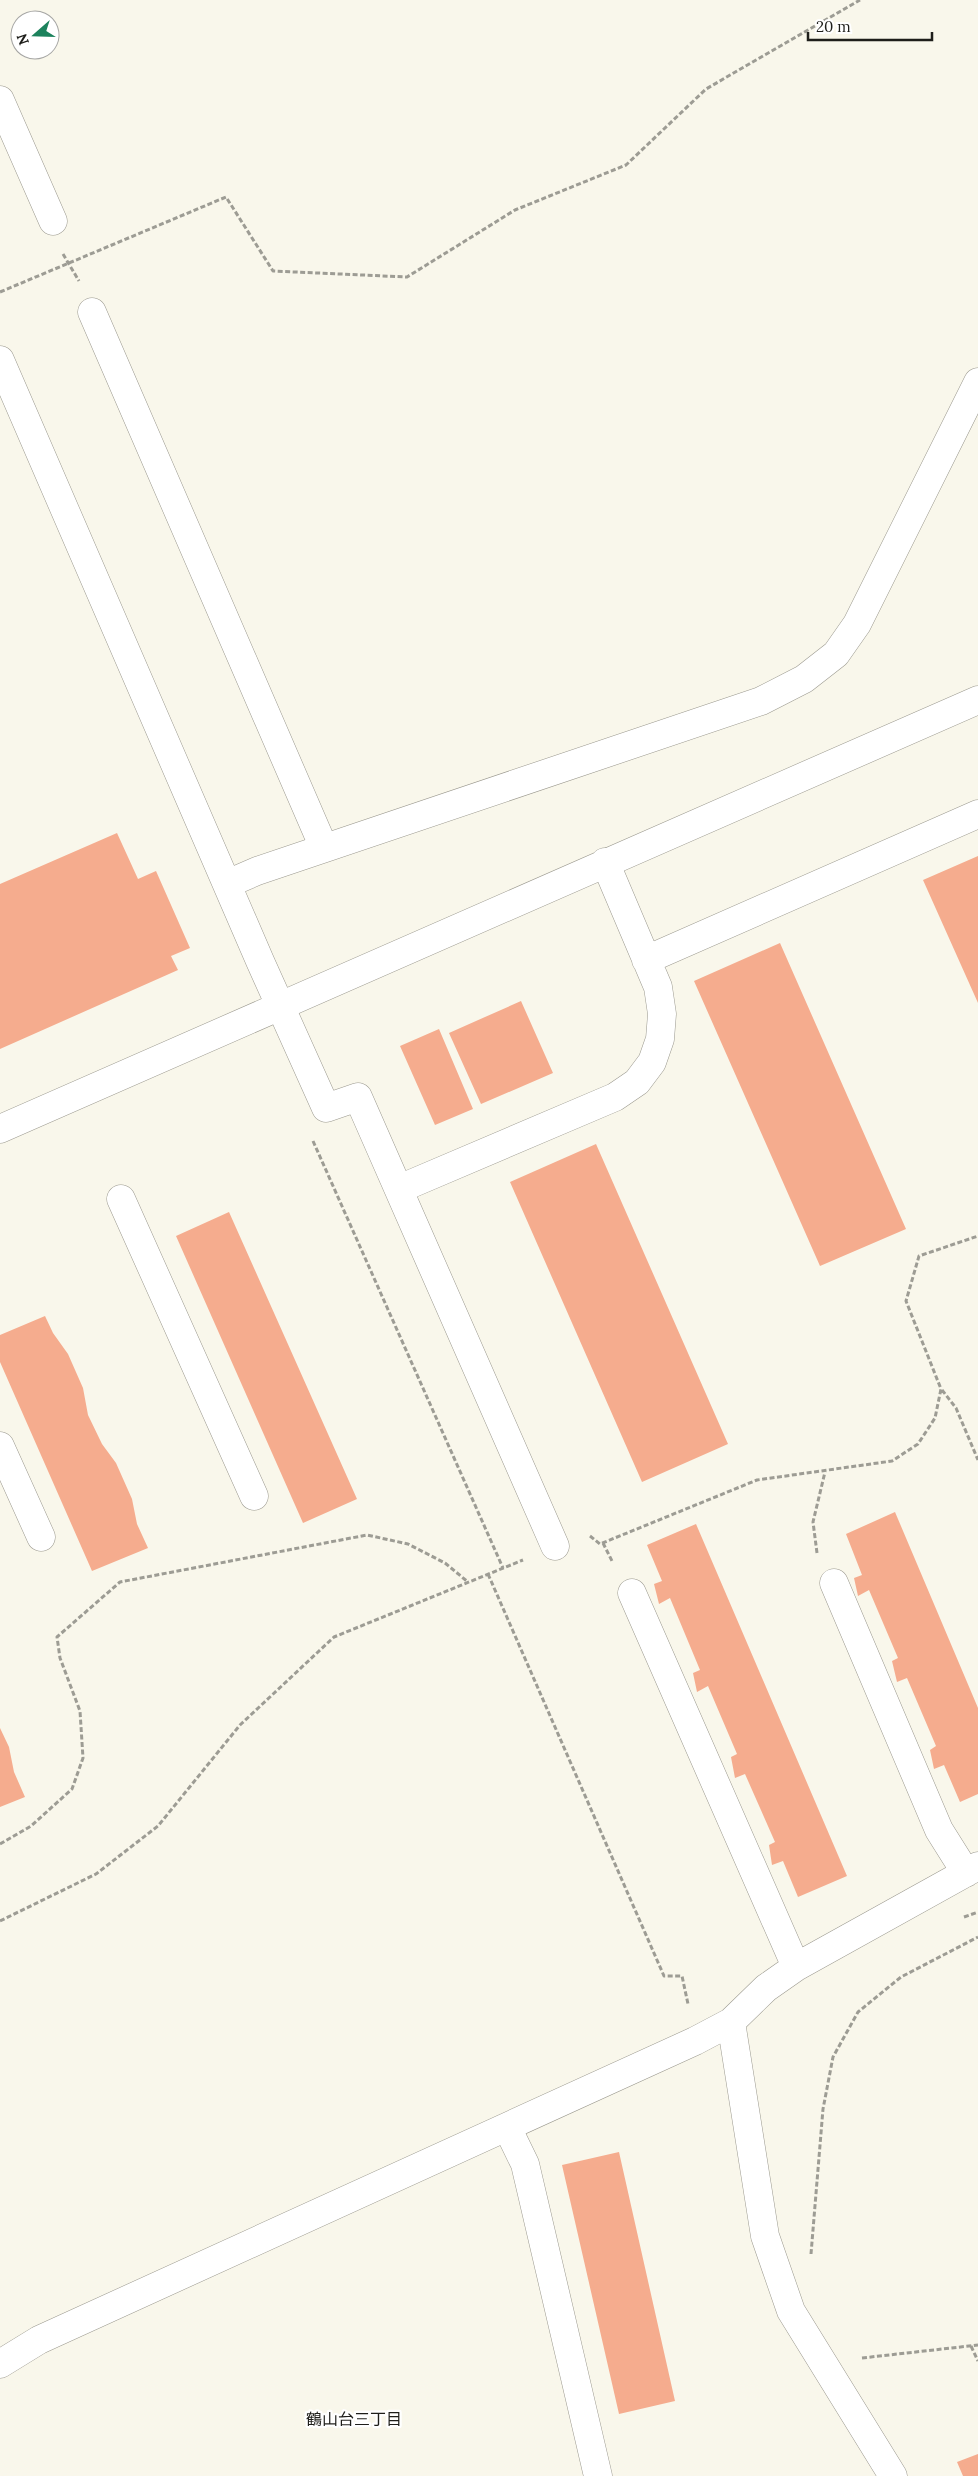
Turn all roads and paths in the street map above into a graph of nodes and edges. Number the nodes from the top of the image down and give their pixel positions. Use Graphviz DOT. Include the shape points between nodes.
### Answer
graph roads {
  1 [pos="860,0"];
  2 [pos="0,100"];
  3 [pos="53,220"];
  4 [pos="0,292"];
  5 [pos="92,312"];
  6 [pos="0,360"];
  7 [pos="978,382"];
  8 [pos="6,392"];
  9 [pos="978,700"];
  10 [pos="978,814"];
  11 [pos="324,848"];
  12 [pos="605,862"];
  13 [pos="227,884"];
  14 [pos="646,960"];
  15 [pos="280,1006"];
  16 [pos="0,1129"];
  17 [pos="310,1134"];
  18 [pos="399,1189"];
  19 [pos="121,1199"];
  20 [pos="941,1389"];
  21 [pos="0,1446"];
  22 [pos="978,1460"];
  23 [pos="825,1472"];
  24 [pos="254,1496"];
  25 [pos="42,1537"];
  26 [pos="555,1546"];
  27 [pos="503,1568"];
  28 [pos="488,1574"];
  29 [pos="468,1582"];
  30 [pos="834,1583"];
  31 [pos="632,1593"];
  32 [pos="0,1844"];
  33 [pos="972,1870"];
  34 [pos="978,1937"];
  35 [pos="796,1967"];
  36 [pos="690,2012"];
  37 [pos="731,2022"];
  38 [pos="507,2127"];
  39 [pos="810,2262"];
  40 [pos="978,2345"];
  41 [pos="971,2346"];
  42 [pos="856,2350"];
  43 [pos="861,2358"];
  44 [pos="978,2361"];
  45 [pos="0,2364"];
  46 [pos="824,2364"];
  47 [pos="598,2476"];
  48 [pos="893,2476"];
  1 -- 4 [label="path" via="706,89 626,165 515,210 407,277 273,272 226,197"];
  2 -- 3 [label="street"];
  5 -- 11 [label="street"];
  6 -- 8 [label="street"];
  7 -- 11 [label="street" via="857,624 836,654 804,679 761,701"];
  8 -- 13 [label="street"];
  9 -- 12 [label="street"];
  10 -- 14 [label="street"];
  11 -- 13 [label="street"];
  12 -- 14 [label="street"];
  12 -- 15 [label="street"];
  13 -- 15 [label="street"];
  14 -- 18 [label="street" via="658,987 662,1014 660,1039 652,1062 637,1082 615,1096"];
  15 -- 16 [label="street"];
  15 -- 18 [label="street" via="326,1108 358,1097"];
  17 -- 27 [label="path"];
  18 -- 26 [label="street"];
  19 -- 24 [label="street"];
  20 -- 22 [label="path" via="956,1408"];
  21 -- 25 [label="street"];
  23 -- 30 [label="path" via="813,1522 815,1548 826,1579"];
  28 -- 36 [label="path" via="664,1976 682,1976"];
  29 -- 32 [label="path" via="445,1563 408,1544 367,1535 120,1582 57,1637 60,1658 80,1711 83,1758 72,1790 31,1826"];
  30 -- 33 [label="street" via="940,1830"];
  31 -- 35 [label="street"];
  33 -- 35 [label="street"];
  34 -- 39 [label="path" via="901,1977 858,2012 833,2057 823,2109"];
  35 -- 37 [label="street" via="766,1988"];
  37 -- 38 [label="street"];
  37 -- 46 [label="street" via="765,2236 791,2311"];
  38 -- 45 [label="street" via="39,2340"];
  38 -- 47 [label="street" via="525,2164"];
  40 -- 41 [label="path"];
  41 -- 43 [label="path"];
  41 -- 44 [label="path"];
  42 -- 43 [label="path"];
  43 -- 46 [label="path"];
  46 -- 48 [label="street"];
}
